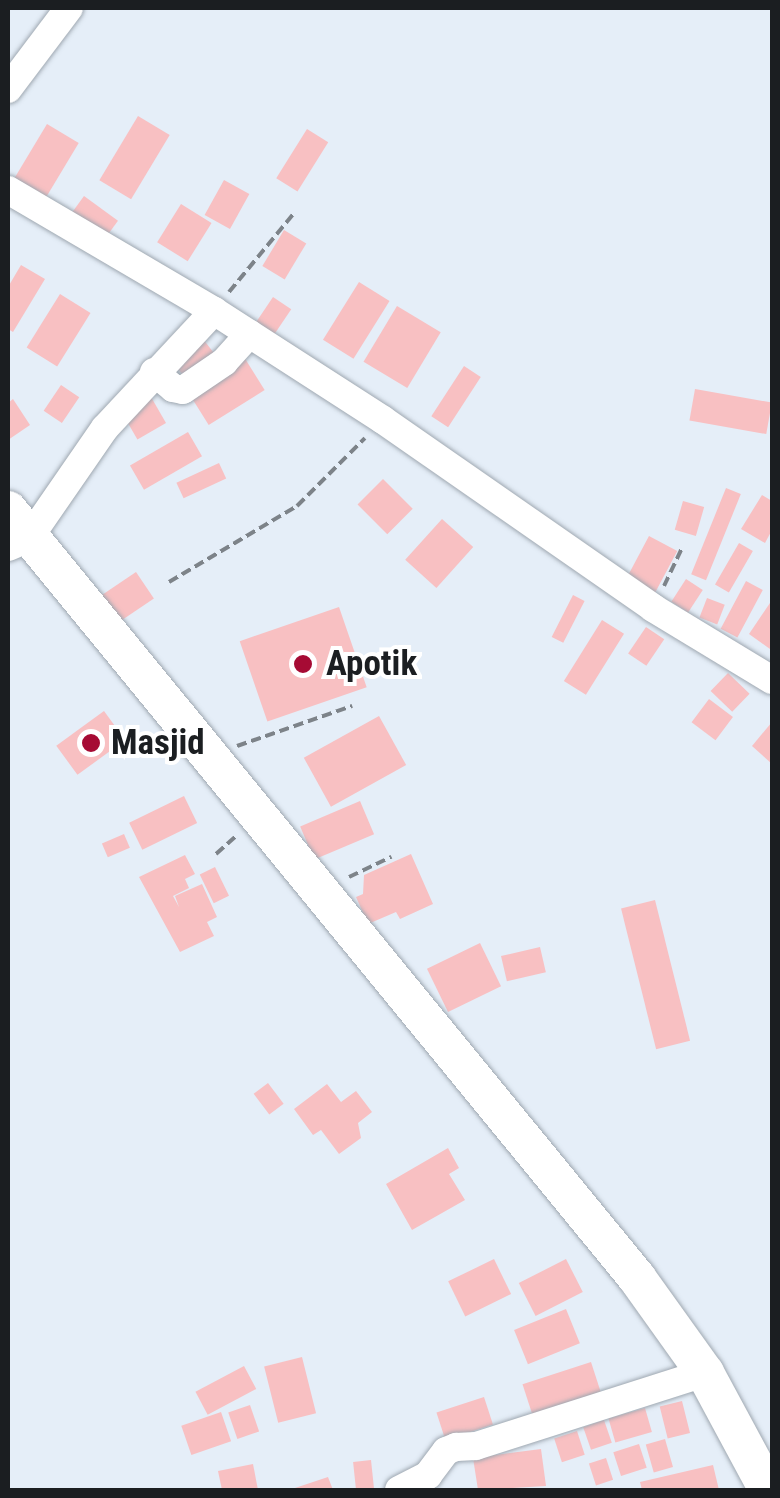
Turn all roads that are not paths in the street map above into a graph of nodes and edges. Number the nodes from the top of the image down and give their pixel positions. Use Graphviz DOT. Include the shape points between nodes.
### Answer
graph roads {
  1 [pos="70,8"];
  2 [pos="8,89"];
  3 [pos="8,190"];
  4 [pos="214,311"];
  5 [pos="249,334"];
  6 [pos="154,372"];
  7 [pos="15,532"];
  8 [pos="772,680"];
  9 [pos="689,1378"];
  10 [pos="399,1490"];
  11 [pos="768,1490"];
  1 -- 2 [label="street"];
  3 -- 4 [label="street"];
  4 -- 5 [label="street"];
  4 -- 6 [label="street"];
  5 -- 6 [label="street" via="224,362 183,390"];
  5 -- 8 [label="street" via="653,608"];
  6 -- 7 [label="street"];
  7 -- 9 [label="street" via="588,1216"];
  9 -- 10 [label="street" via="456,1447 428,1476"];
  9 -- 11 [label="street"];
}
